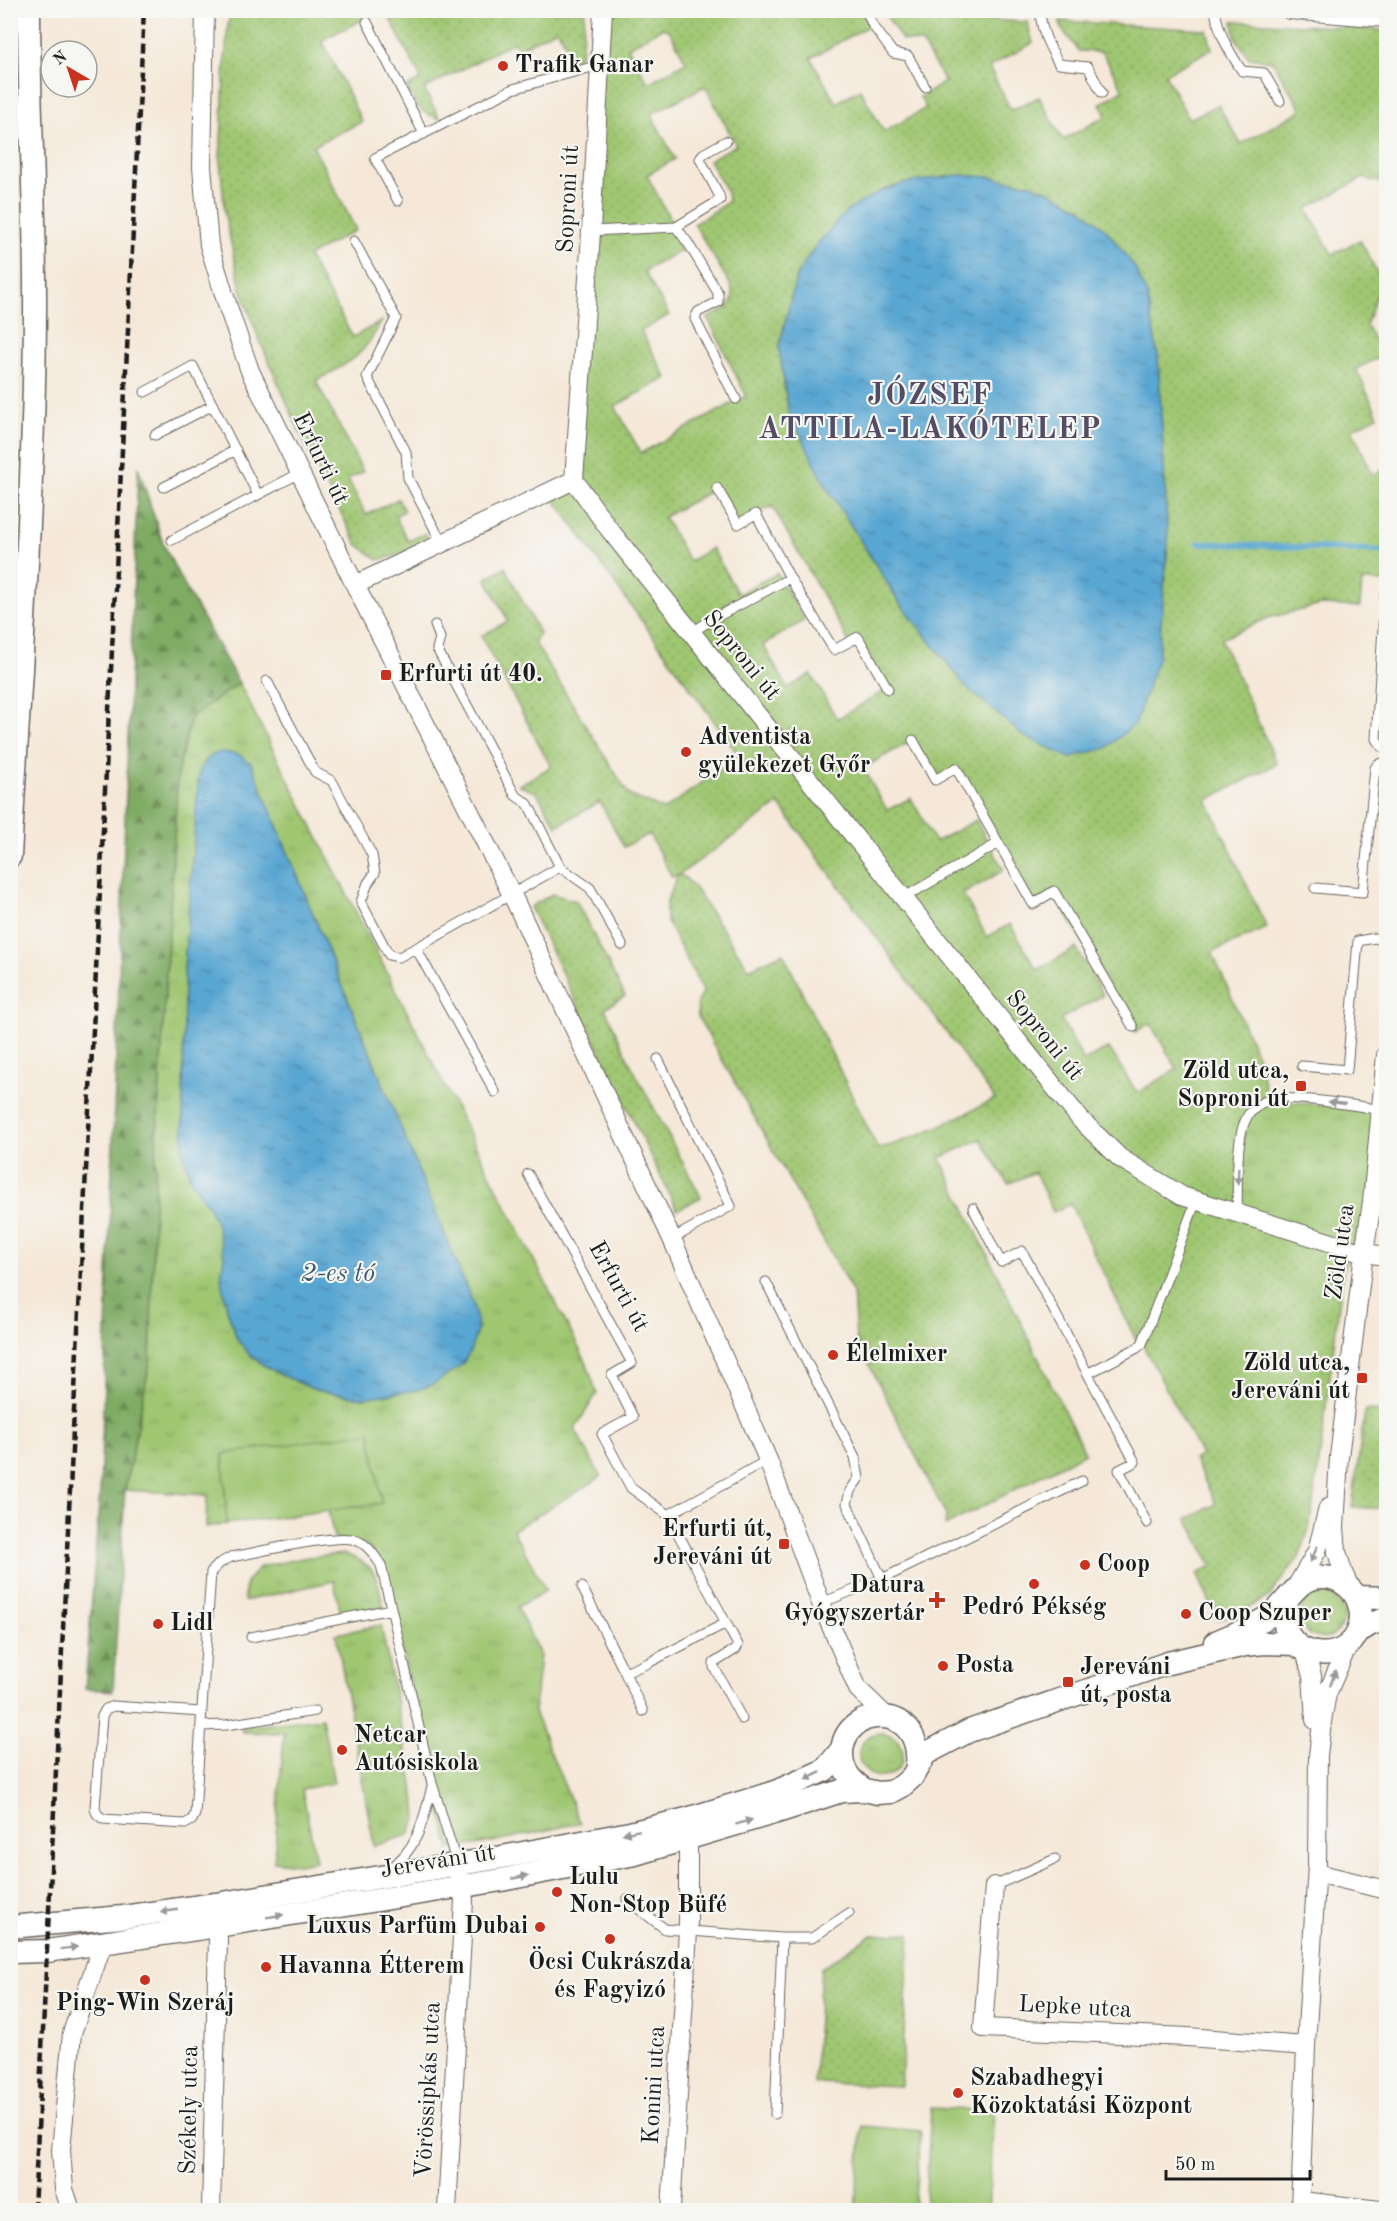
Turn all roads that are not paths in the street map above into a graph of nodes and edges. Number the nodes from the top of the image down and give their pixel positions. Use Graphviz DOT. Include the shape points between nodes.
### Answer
graph roads {
  1 [pos="28,10"];
  2 [pos="205,10"];
  3 [pos="603,10"];
  4 [pos="866,10"];
  5 [pos="1040,10"];
  6 [pos="1215,10"];
  7 [pos="1290,10"];
  8 [pos="1324,11"];
  9 [pos="1386,18"];
  10 [pos="367,22"];
  11 [pos="599,65"];
  12 [pos="925,87"];
  13 [pos="1102,93"];
  14 [pos="1280,101"];
  15 [pos="424,134"];
  16 [pos="726,141"];
  17 [pos="398,201"];
  18 [pos="676,227"];
  19 [pos="591,231"];
  20 [pos="354,241"];
  21 [pos="146,392"];
  22 [pos="736,399"];
  23 [pos="213,405"];
  24 [pos="155,435"];
  25 [pos="236,450"];
  26 [pos="300,473"];
  27 [pos="574,480"];
  28 [pos="164,487"];
  29 [pos="717,488"];
  30 [pos="258,495"];
  31 [pos="172,540"];
  32 [pos="441,543"];
  33 [pos="790,578"];
  34 [pos="355,585"];
  35 [pos="1385,596"];
  36 [pos="435,625"];
  37 [pos="692,633"];
  38 [pos="267,681"];
  39 [pos="888,689"];
  40 [pos="913,740"];
  41 [pos="1386,748"];
  42 [pos="1386,762"];
  43 [pos="997,843"];
  44 [pos="10,856"];
  45 [pos="560,867"];
  46 [pos="1315,888"];
  47 [pos="512,896"];
  48 [pos="903,898"];
  49 [pos="1386,941"];
  50 [pos="622,945"];
  51 [pos="416,948"];
  52 [pos="1132,1027"];
  53 [pos="1386,1054"];
  54 [pos="658,1059"];
  55 [pos="1302,1065"];
  56 [pos="495,1092"];
  57 [pos="1380,1110"];
  58 [pos="528,1174"];
  59 [pos="1196,1201"];
  60 [pos="973,1208"];
  61 [pos="1236,1214"];
  62 [pos="672,1239"];
  63 [pos="1364,1253"];
  64 [pos="1386,1256"];
  65 [pos="766,1282"];
  66 [pos="1089,1373"];
  67 [pos="1339,1456"];
  68 [pos="768,1460"];
  69 [pos="1082,1481"];
  70 [pos="668,1515"];
  71 [pos="1147,1523"];
  72 [pos="882,1579"];
  73 [pos="582,1587"];
  74 [pos="1292,1591"];
  75 [pos="1353,1593"];
  76 [pos="1386,1598"];
  77 [pos="821,1604"];
  78 [pos="391,1609"];
  79 [pos="1386,1619"];
  80 [pos="726,1623"];
  81 [pos="251,1637"];
  82 [pos="1353,1638"];
  83 [pos="1300,1647"];
  84 [pos="1168,1663"];
  85 [pos="625,1673"];
  86 [pos="858,1689"];
  87 [pos="315,1711"];
  88 [pos="643,1711"];
  89 [pos="201,1712"];
  90 [pos="887,1717"];
  91 [pos="742,1719"];
  92 [pos="201,1726"];
  93 [pos="908,1728"];
  94 [pos="969,1731"];
  95 [pos="846,1740"];
  96 [pos="1318,1755"];
  97 [pos="917,1765"];
  98 [pos="432,1783"];
  99 [pos="865,1790"];
  100 [pos="688,1829"];
  101 [pos="1055,1859"];
  102 [pos="1317,1874"];
  103 [pos="460,1875"];
  104 [pos="375,1878"];
  105 [pos="993,1886"];
  106 [pos="1386,1890"];
  107 [pos="627,1900"];
  108 [pos="849,1913"];
  109 [pos="217,1915"];
  110 [pos="24,1925"];
  111 [pos="688,1931"];
  112 [pos="782,1938"];
  113 [pos="103,1943"];
  114 [pos="10,1952"];
  115 [pos="1306,2046"];
  116 [pos="775,2114"];
  117 [pos="1301,2206"];
  118 [pos="71,2211"];
  119 [pos="211,2211"];
  120 [pos="447,2211"];
  121 [pos="671,2211"];
  122 [pos="1380,2211"];
  1 -- 44 [label="street" via="34,395"];
  2 -- 26 [label="street, Erfurti út" via="202,167 210,245 250,371"];
  3 -- 11 [label="street, Soproni út"];
  4 -- 12 [label="lane" via="893,53 908,56"];
  5 -- 13 [label="lane" via="1044,37 1059,64 1088,67"];
  6 -- 14 [label="lane" via="1224,43 1242,71 1264,73"];
  7 -- 8 [label="street"];
  8 -- 9 [label="street"];
  10 -- 15 [label="lane"];
  11 -- 15 [label="lane" via="513,89"];
  11 -- 19 [label="street, Soproni út"];
  15 -- 17 [label="lane" via="375,158"];
  16 -- 18 [label="lane" via="700,159 720,200"];
  18 -- 19 [label="lane"];
  18 -- 22 [label="lane" via="718,294 718,302 698,312 695,319"];
  19 -- 27 [label="street, Soproni út"];
  20 -- 32 [label="lane" via="396,318 367,377 406,452 408,478"];
  21 -- 23 [label="lane" via="193,366"];
  23 -- 24 [label="lane"];
  23 -- 25 [label="lane"];
  25 -- 28 [label="lane"];
  25 -- 30 [label="lane"];
  26 -- 30 [label="lane"];
  26 -- 34 [label="street, Erfurti út"];
  27 -- 32 [label="street"];
  27 -- 37 [label="street, Soproni út"];
  29 -- 33 [label="lane" via="738,524 756,514"];
  30 -- 31 [label="lane"];
  32 -- 34 [label="street"];
  33 -- 37 [label="lane"];
  33 -- 39 [label="lane" via="834,650 858,637"];
  34 -- 47 [label="street, Erfurti út"];
  35 -- 41 [label="lane" via="1376,739"];
  36 -- 45 [label="lane" via="440,638 437,649 515,795 528,804"];
  37 -- 48 [label="street, Soproni út"];
  38 -- 51 [label="lane" via="315,772 332,781 372,855 375,873 361,902 389,955 399,957"];
  40 -- 43 [label="lane" via="935,780 956,768"];
  42 -- 46 [label="lane" via="1375,768 1363,892"];
  43 -- 48 [label="lane"];
  43 -- 52 [label="lane" via="1033,904 1054,891"];
  45 -- 47 [label="lane"];
  45 -- 50 [label="lane" via="590,888"];
  47 -- 51 [label="lane"];
  47 -- 62 [label="street, Erfurti út"];
  48 -- 59 [label="street, Soproni út" via="1081,1120 1120,1158"];
  49 -- 55 [label="lane" via="1358,941 1347,1070"];
  51 -- 56 [label="lane"];
  53 -- 57 [label="street, Zöld utca"];
  54 -- 62 [label="lane" via="731,1206"];
  57 -- 61 [label="lane, one-way" via="1294,1099 1267,1100 1246,1117 1240,1138"];
  57 -- 63 [label="street, Zöld utca"];
  58 -- 70 [label="lane, Erfurti út" via="632,1364 612,1375 633,1417 602,1434 631,1488"];
  59 -- 61 [label="street, Soproni út"];
  59 -- 66 [label="lane" via="1142,1344"];
  60 -- 66 [label="lane" via="1001,1262 1022,1251"];
  61 -- 63 [label="street, Soproni út"];
  62 -- 68 [label="street, Erfurti út"];
  63 -- 64 [label="street, Soproni út"];
  63 -- 67 [label="street, Zöld utca"];
  65 -- 72 [label="lane" via="855,1457 859,1478 847,1504"];
  66 -- 71 [label="lane" via="1135,1462 1119,1470"];
  67 -- 74 [label="street, Zöld utca, one-way" via="1317,1551"];
  67 -- 75 [label="street, Zöld utca" via="1337,1552"];
  68 -- 70 [label="lane"];
  68 -- 77 [label="street, Erfurti út"];
  69 -- 72 [label="lane"];
  70 -- 80 [label="lane, Erfurti út"];
  72 -- 77 [label="lane"];
  73 -- 85 [label="lane"];
  74 -- 75 [label="street, Jereváni út" via="1306,1580 1329,1577 1341,1581"];
  74 -- 83 [label="street" via="1283,1616 1285,1626"];
  74 -- 84 [label="street, Jereváni út" via="1262,1621"];
  75 -- 76 [label="street, Jereváni út"];
  75 -- 82 [label="street" via="1361,1620"];
  77 -- 86 [label="street, Erfurti út"];
  78 -- 81 [label="lane"];
  78 -- 89 [label="lane, Jereváni út" via="381,1565 367,1545 353,1538 231,1557 211,1572"];
  78 -- 98 [label="lane, Jereváni út"];
  79 -- 82 [label="street, Jereváni út" via="1371,1624"];
  80 -- 85 [label="lane"];
  80 -- 91 [label="lane, Erfurti út" via="738,1645 714,1667"];
  82 -- 83 [label="street, Jereváni út" via="1335,1652 1320,1654"];
  96 -- 82 [label="street, one-way" via="1327,1694"];
  83 -- 84 [label="street, Jereváni út" via="1264,1643"];
  83 -- 96 [label="street" via="1312,1676"];
  84 -- 94 [label="street, Jereváni út"];
  85 -- 88 [label="lane"];
  86 -- 90 [label="street, Erfurti út"];
  86 -- 95 [label="street" via="855,1717"];
  87 -- 92 [label="lane"];
  89 -- 92 [label="lane"];
  89 -- 92 [label="lane" via="113,1706 106,1709 102,1716 97,1814 103,1819 143,1822 185,1824 192,1820"];
  90 -- 93 [label="street, Jereváni út"];
  90 -- 95 [label="street, Jereváni út" via="867,1719"];
  93 -- 94 [label="street, Jereváni út"];
  93 -- 97 [label="street" via="917,1745"];
  94 -- 97 [label="street, Jereváni út" via="925,1754"];
  95 -- 99 [label="street" via="842,1762 846,1774"];
  95 -- 100 [label="street, Jereváni út, one-way" via="834,1761 817,1774"];
  96 -- 102 [label="street"];
  97 -- 99 [label="street, Jereváni út" via="912,1777 891,1792"];
  98 -- 103 [label="lane, Jereváni út"];
  98 -- 104 [label="lane, Jereváni út" via="423,1824 412,1847 401,1862"];
  100 -- 99 [label="street, Jereváni út, one-way" via="780,1811 826,1795"];
  100 -- 103 [label="street, Jereváni út" via="619,1835"];
  100 -- 111 [label="street, Konini utca"];
  101 -- 105 [label="lane"];
  102 -- 106 [label="street"];
  102 -- 115 [label="street"];
  103 -- 104 [label="street, Jereváni út"];
  109 -- 103 [label="street, Jereváni út, one-way"];
  103 -- 120 [label="street, Vörössipkás utca" via="464,1900"];
  104 -- 109 [label="street, Jereváni út"];
  105 -- 115 [label="street, Lepke utca" via="983,2028"];
  107 -- 111 [label="lane" via="664,1929"];
  108 -- 112 [label="lane" via="812,1938"];
  109 -- 110 [label="street, Jereváni út, one-way"];
  109 -- 113 [label="street, Jereváni út"];
  109 -- 119 [label="street, Székely utca"];
  111 -- 112 [label="lane"];
  111 -- 121 [label="street, Konini utca"];
  112 -- 116 [label="lane"];
  114 -- 113 [label="street, Jereváni út, one-way"];
  113 -- 118 [label="street" via="72,2033 61,2150 64,2189"];
  115 -- 117 [label="street"];
  117 -- 122 [label="street"];
}
